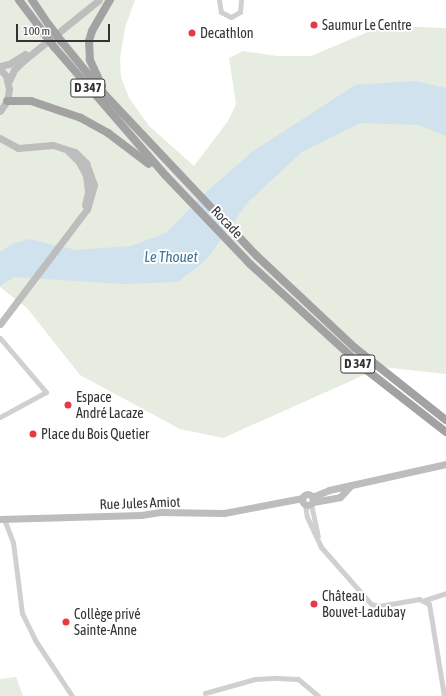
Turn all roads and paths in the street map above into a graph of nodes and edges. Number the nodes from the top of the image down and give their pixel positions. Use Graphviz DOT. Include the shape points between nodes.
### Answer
graph roads {
  1 [pos="19,0"];
  2 [pos="32,0"];
  3 [pos="93,0"];
  4 [pos="99,0"];
  5 [pos="110,0"];
  6 [pos="219,0"];
  7 [pos="242,0"];
  8 [pos="0,66"];
  9 [pos="0,70"];
  10 [pos="8,83"];
  11 [pos="106,96"];
  12 [pos="7,101"];
  13 [pos="0,111"];
  14 [pos="0,133"];
  15 [pos="2,139"];
  16 [pos="166,176"];
  17 [pos="0,324"];
  18 [pos="0,338"];
  19 [pos="0,417"];
  20 [pos="446,420"];
  21 [pos="446,432"];
  22 [pos="446,464"];
  23 [pos="309,501"];
  24 [pos="2,519"];
  25 [pos="446,593"];
  26 [pos="425,600"];
  27 [pos="206,693"];
  28 [pos="72,696"];
  29 [pos="318,696"];
  30 [pos="444,696"];
  1 -- 16 [label="highway, Rocade / D 347, bridge" via="55,48"];
  2 -- 11 [label="highway, D 347, bridge"];
  3 -- 8 [label="main road" via="20,58"];
  4 -- 10 [label="main road" via="23,61 14,70"];
  5 -- 11 [label="highway" via="92,31 89,46 92,66"];
  6 -- 7 [label="street" via="221,12 231,17 240,12"];
  9 -- 10 [label="main road"];
  10 -- 12 [label="main road"];
  11 -- 20 [label="highway, D 347" via="283,281 370,361"];
  12 -- 13 [label="main road"];
  12 -- 16 [label="highway" via="31,101 81,118 119,140"];
  14 -- 15 [label="main road"];
  15 -- 17 [label="main road" via="18,148 46,145 64,148 79,162 88,185 85,204 77,221"];
  16 -- 21 [label="highway, Rocade / D 347" via="276,289 364,368"];
  18 -- 19 [label="street" via="46,392"];
  22 -- 23 [label="main road, Rue Jules Amiot" via="351,485"];
  23 -- 24 [label="main road, Rue Jules Amiot" via="224,514 159,512 140,515"];
  23 -- 26 [label="street" via="307,517 324,552 371,604 379,606"];
  24 -- 28 [label="street" via="13,542 22,613 28,627"];
  25 -- 26 [label="street"];
  26 -- 30 [label="street" via="429,604"];
  27 -- 29 [label="street" via="255,679 276,678 298,679"];
}
